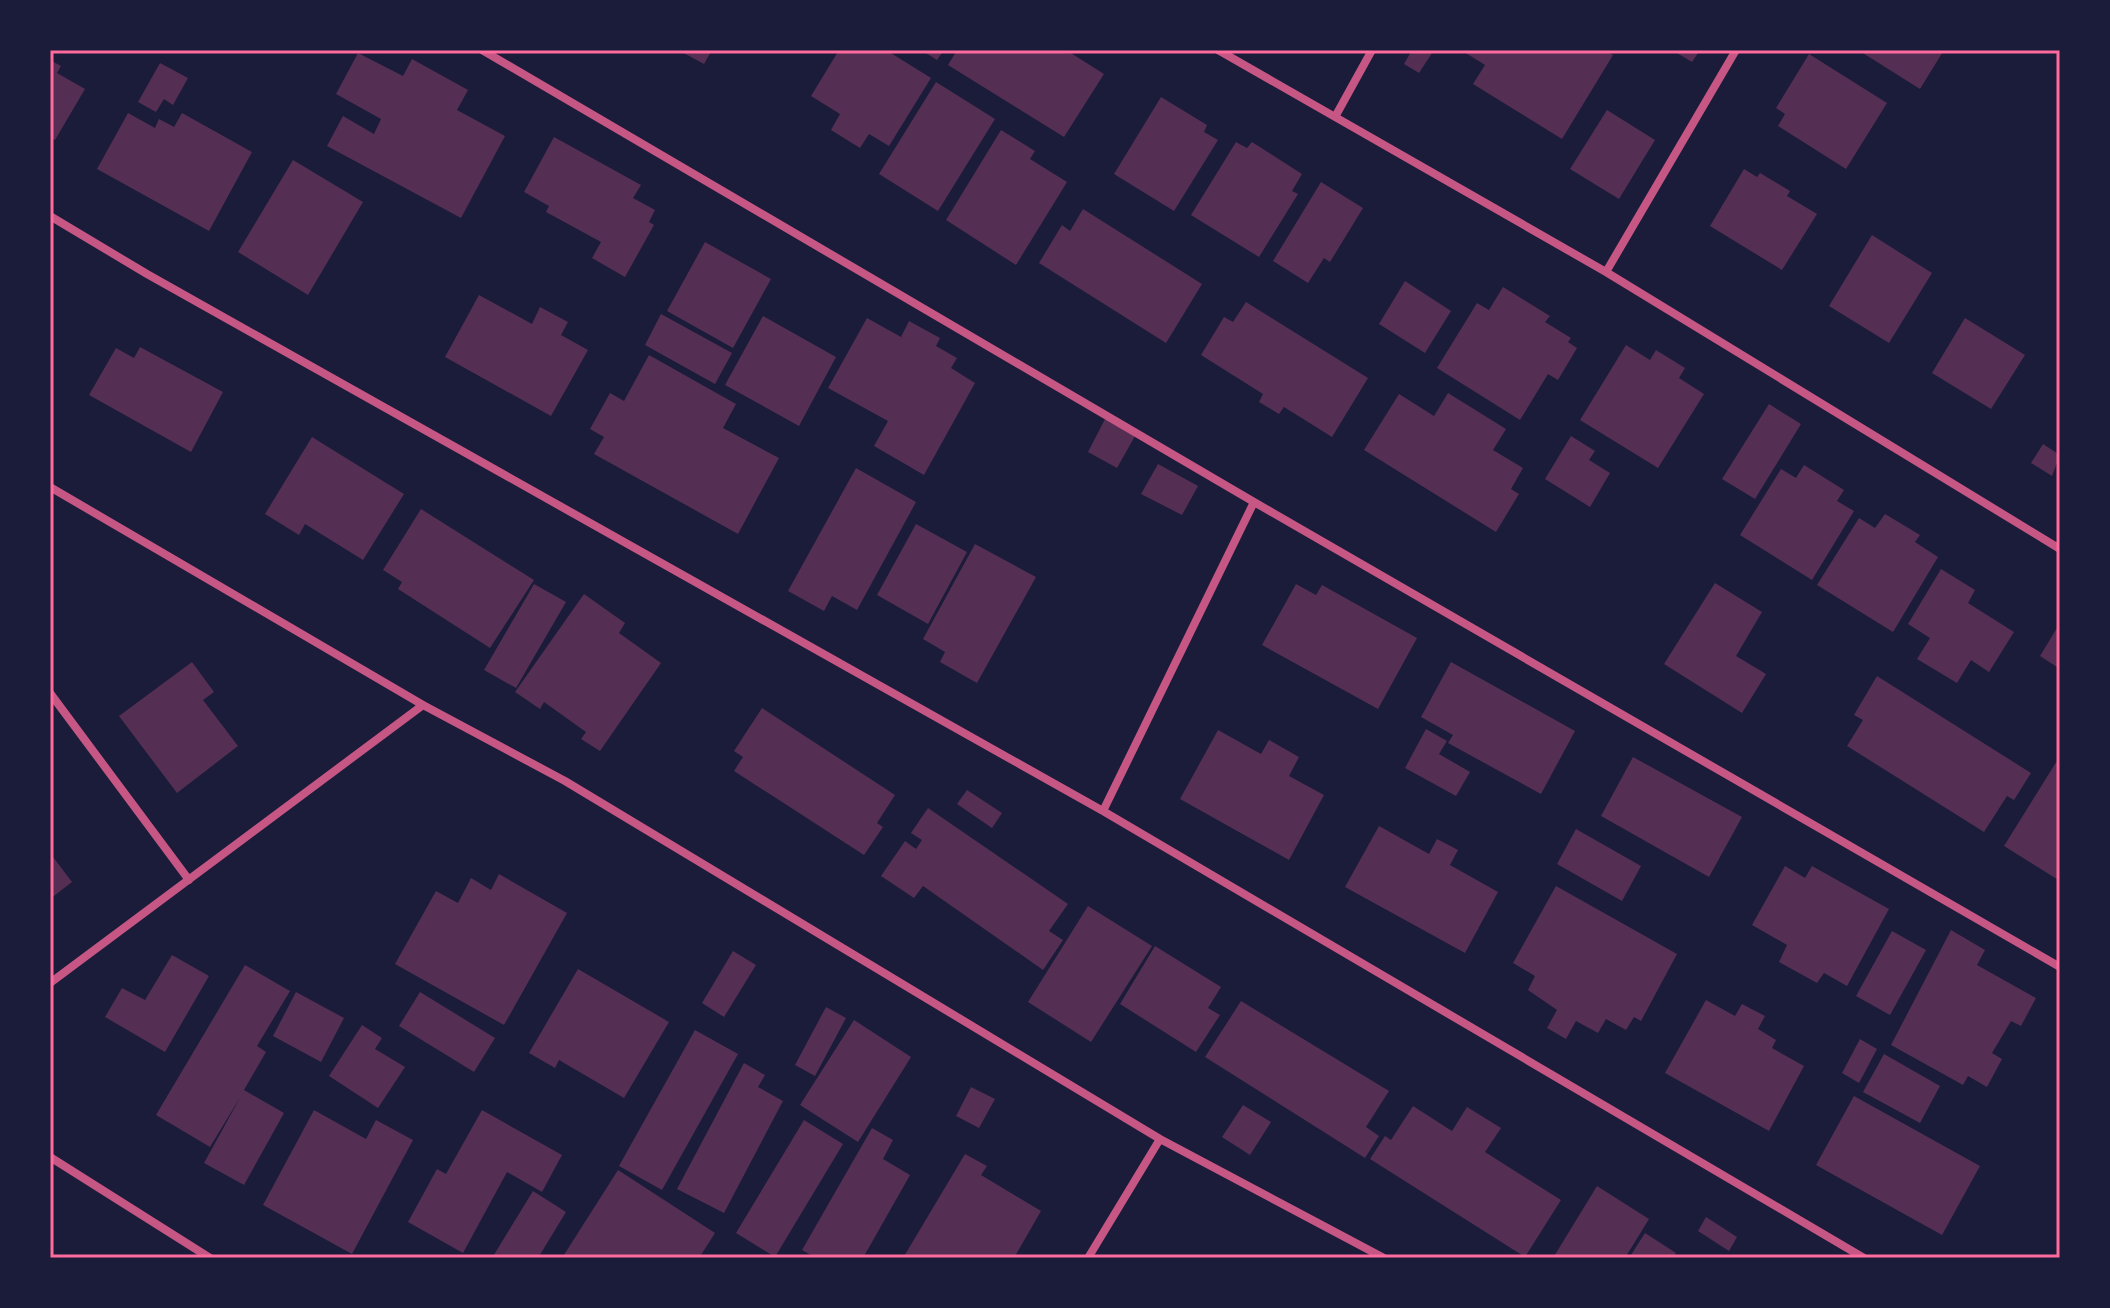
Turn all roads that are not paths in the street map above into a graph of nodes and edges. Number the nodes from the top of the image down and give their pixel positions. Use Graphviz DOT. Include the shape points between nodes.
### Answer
graph roads {
  1 [pos="482,50"];
  2 [pos="1218,50"];
  3 [pos="1372,50"];
  4 [pos="1736,50"];
  5 [pos="1335,117"];
  6 [pos="50,216"];
  7 [pos="1606,272"];
  8 [pos="50,487"];
  9 [pos="1254,502"];
  10 [pos="2060,549"];
  11 [pos="50,693"];
  12 [pos="423,705"];
  13 [pos="1103,811"];
  14 [pos="189,880"];
  15 [pos="2060,967"];
  16 [pos="50,983"];
  17 [pos="1160,1139"];
  18 [pos="50,1157"];
  19 [pos="210,1258"];
  20 [pos="1088,1258"];
  21 [pos="1384,1258"];
  22 [pos="1864,1258"];
  1 -- 9 [label="street"];
  2 -- 5 [label="street"];
  3 -- 5 [label="street"];
  4 -- 7 [label="street"];
  5 -- 7 [label="street"];
  6 -- 13 [label="street"];
  7 -- 10 [label="street"];
  8 -- 12 [label="street"];
  9 -- 13 [label="street"];
  9 -- 15 [label="street"];
  11 -- 14 [label="street"];
  12 -- 14 [label="street"];
  12 -- 17 [label="street" via="565,781"];
  13 -- 22 [label="street"];
  14 -- 16 [label="street"];
  17 -- 20 [label="street"];
  17 -- 21 [label="street"];
  18 -- 19 [label="street"];
}
